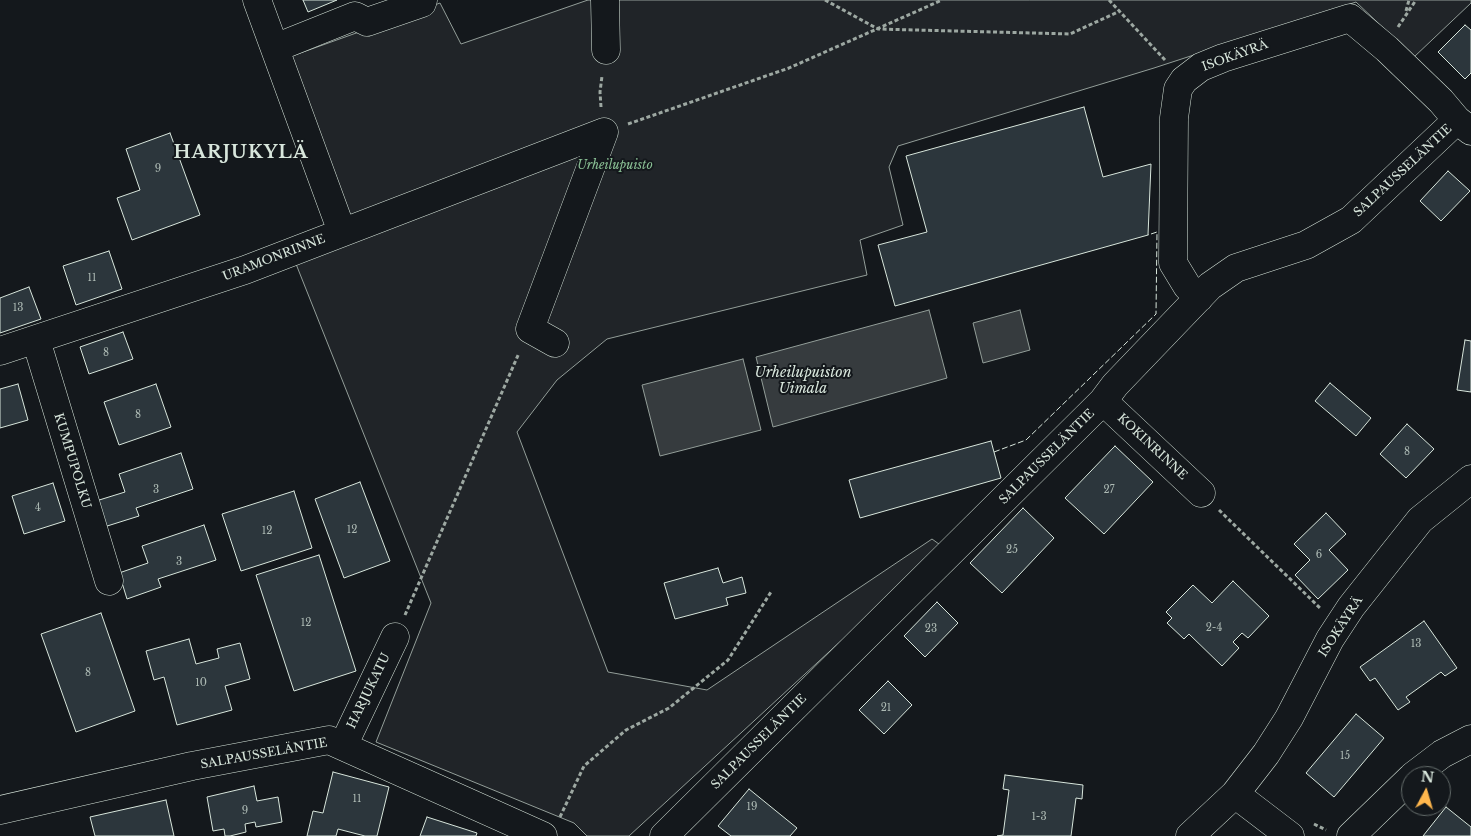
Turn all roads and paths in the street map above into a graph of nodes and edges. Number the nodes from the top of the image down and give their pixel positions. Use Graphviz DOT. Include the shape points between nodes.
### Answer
graph roads {
  1 [pos="257,0"];
  2 [pos="423,0"];
  3 [pos="825,0"];
  4 [pos="942,0"];
  5 [pos="1109,0"];
  6 [pos="1408,0"];
  7 [pos="607,1"];
  8 [pos="357,8"];
  9 [pos="1120,11"];
  10 [pos="1405,14"];
  11 [pos="878,29"];
  12 [pos="275,48"];
  13 [pos="606,50"];
  14 [pos="1184,80"];
  15 [pos="1464,126"];
  16 [pos="604,132"];
  17 [pos="342,232"];
  18 [pos="1199,298"];
  19 [pos="530,329"];
  20 [pos="36,340"];
  21 [pos="555,343"];
  22 [pos="0,351"];
  23 [pos="1103,401"];
  24 [pos="1471,479"];
  25 [pos="1201,493"];
  26 [pos="109,581"];
  27 [pos="771,592"];
  28 [pos="1339,626"];
  29 [pos="395,636"];
  30 [pos="1471,739"];
  31 [pos="343,746"];
  32 [pos="1426,766"];
  33 [pos="1401,788"];
  34 [pos="1235,794"];
  35 [pos="0,810"];
  36 [pos="551,827"];
  37 [pos="664,836"];
  38 [pos="1190,836"];
  39 [pos="1290,836"];
  40 [pos="1351,836"];
  1 -- 12 [label="street, URAMONRINNE"];
  2 -- 8 [label="street" via="368,22"];
  3 -- 11 [label="path"];
  4 -- 11 [label="path"];
  5 -- 9 [label="path"];
  6 -- 10 [label="path"];
  7 -- 13 [label="street"];
  8 -- 12 [label="street"];
  9 -- 11 [label="path" via="1070,34"];
  9 -- 14 [label="path"];
  11 -- 16 [label="path" via="789,68"];
  12 -- 17 [label="street, URAMONRINNE"];
  13 -- 16 [label="path" via="600,92"];
  14 -- 15 [label="street, ISOKÄYRÄ" via="1201,67 1223,58 1350,18"];
  14 -- 18 [label="street" via="1175,103 1172,263"];
  15 -- 18 [label="street, SALPAUSSELÄNTIE" via="1350,220 1306,245 1236,268"];
  16 -- 17 [label="street"];
  16 -- 19 [label="street"];
  17 -- 20 [label="street, URAMONRINNE" via="245,270"];
  18 -- 23 [label="street, SALPAUSSELÄNTIE"];
  19 -- 21 [label="street"];
  19 -- 29 [label="path"];
  20 -- 22 [label="street, URAMONRINNE"];
  20 -- 26 [label="street, KUMPUPOLKU"];
  23 -- 25 [label="street, KOKINRINNE"];
  23 -- 37 [label="street, SALPAUSSELÄNTIE"];
  24 -- 28 [label="street, ISOKÄYRÄ" via="1420,520"];
  25 -- 28 [label="path"];
  27 -- 36 [label="path" via="728,660 669,708 626,730 584,766"];
  28 -- 34 [label="street, ISOKÄYRÄ" via="1289,718"];
  29 -- 31 [label="street, HARJUKATU"];
  30 -- 32 [label="street"];
  31 -- 35 [label="street, SALPAUSSELÄNTIE" via="330,740 192,766"];
  31 -- 36 [label="street, SALPAUSSELÄNTIE"];
  33 -- 40 [label="street"];
  34 -- 38 [label="street, ISOKÄYRÄ"];
  34 -- 39 [label="street"];
}
